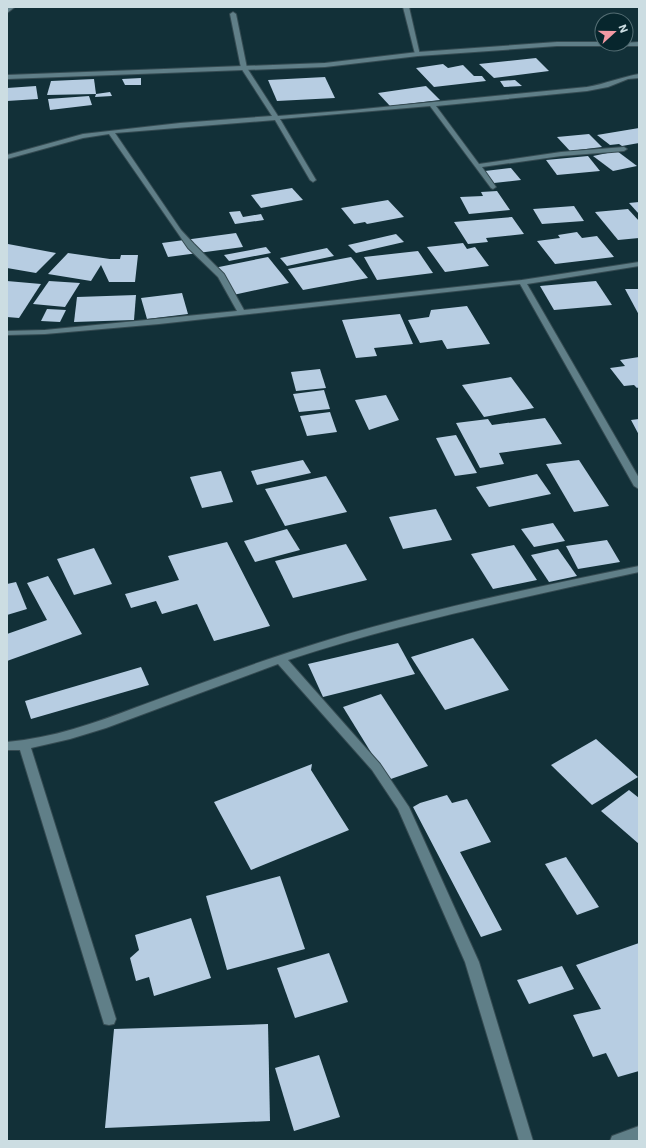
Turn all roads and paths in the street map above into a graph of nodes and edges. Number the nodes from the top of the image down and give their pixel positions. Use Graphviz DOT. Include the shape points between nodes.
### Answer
graph roads {
  1 [pos="12,7"];
  2 [pos="406,7"];
  3 [pos="7,11"];
  4 [pos="233,14"];
  5 [pos="594,44"];
  6 [pos="418,54"];
  7 [pos="244,68"];
  8 [pos="639,76"];
  9 [pos="7,77"];
  10 [pos="432,105"];
  11 [pos="276,117"];
  12 [pos="111,132"];
  13 [pos="624,149"];
  14 [pos="7,157"];
  15 [pos="478,166"];
  16 [pos="313,180"];
  17 [pos="493,187"];
  18 [pos="639,264"];
  19 [pos="522,282"];
  20 [pos="241,312"];
  21 [pos="7,333"];
  22 [pos="639,486"];
  23 [pos="639,569"];
  24 [pos="280,659"];
  25 [pos="24,745"];
  26 [pos="7,746"];
  27 [pos="109,1019"];
  28 [pos="639,1133"];
  29 [pos="526,1141"];
  30 [pos="617,1141"];
  1 -- 3 [label="street"];
  2 -- 6 [label="street"];
  4 -- 7 [label="street"];
  5 -- 6 [label="street" via="557,44"];
  6 -- 7 [label="street" via="325,65"];
  7 -- 9 [label="street"];
  7 -- 11 [label="street"];
  8 -- 10 [label="street" via="587,89"];
  10 -- 11 [label="street"];
  10 -- 15 [label="street"];
  11 -- 12 [label="street"];
  11 -- 16 [label="street"];
  12 -- 14 [label="street" via="83,136"];
  12 -- 20 [label="street" via="179,232 221,276"];
  13 -- 15 [label="street" via="561,154"];
  15 -- 17 [label="street"];
  18 -- 19 [label="street"];
  19 -- 20 [label="street"];
  19 -- 22 [label="street"];
  20 -- 21 [label="street" via="45,332"];
  23 -- 24 [label="street" via="445,610 376,628"];
  24 -- 25 [label="street" via="94,728"];
  24 -- 29 [label="street" via="376,767 403,807 472,962"];
  25 -- 26 [label="street"];
  25 -- 27 [label="street"];
  28 -- 30 [label="street"];
}
